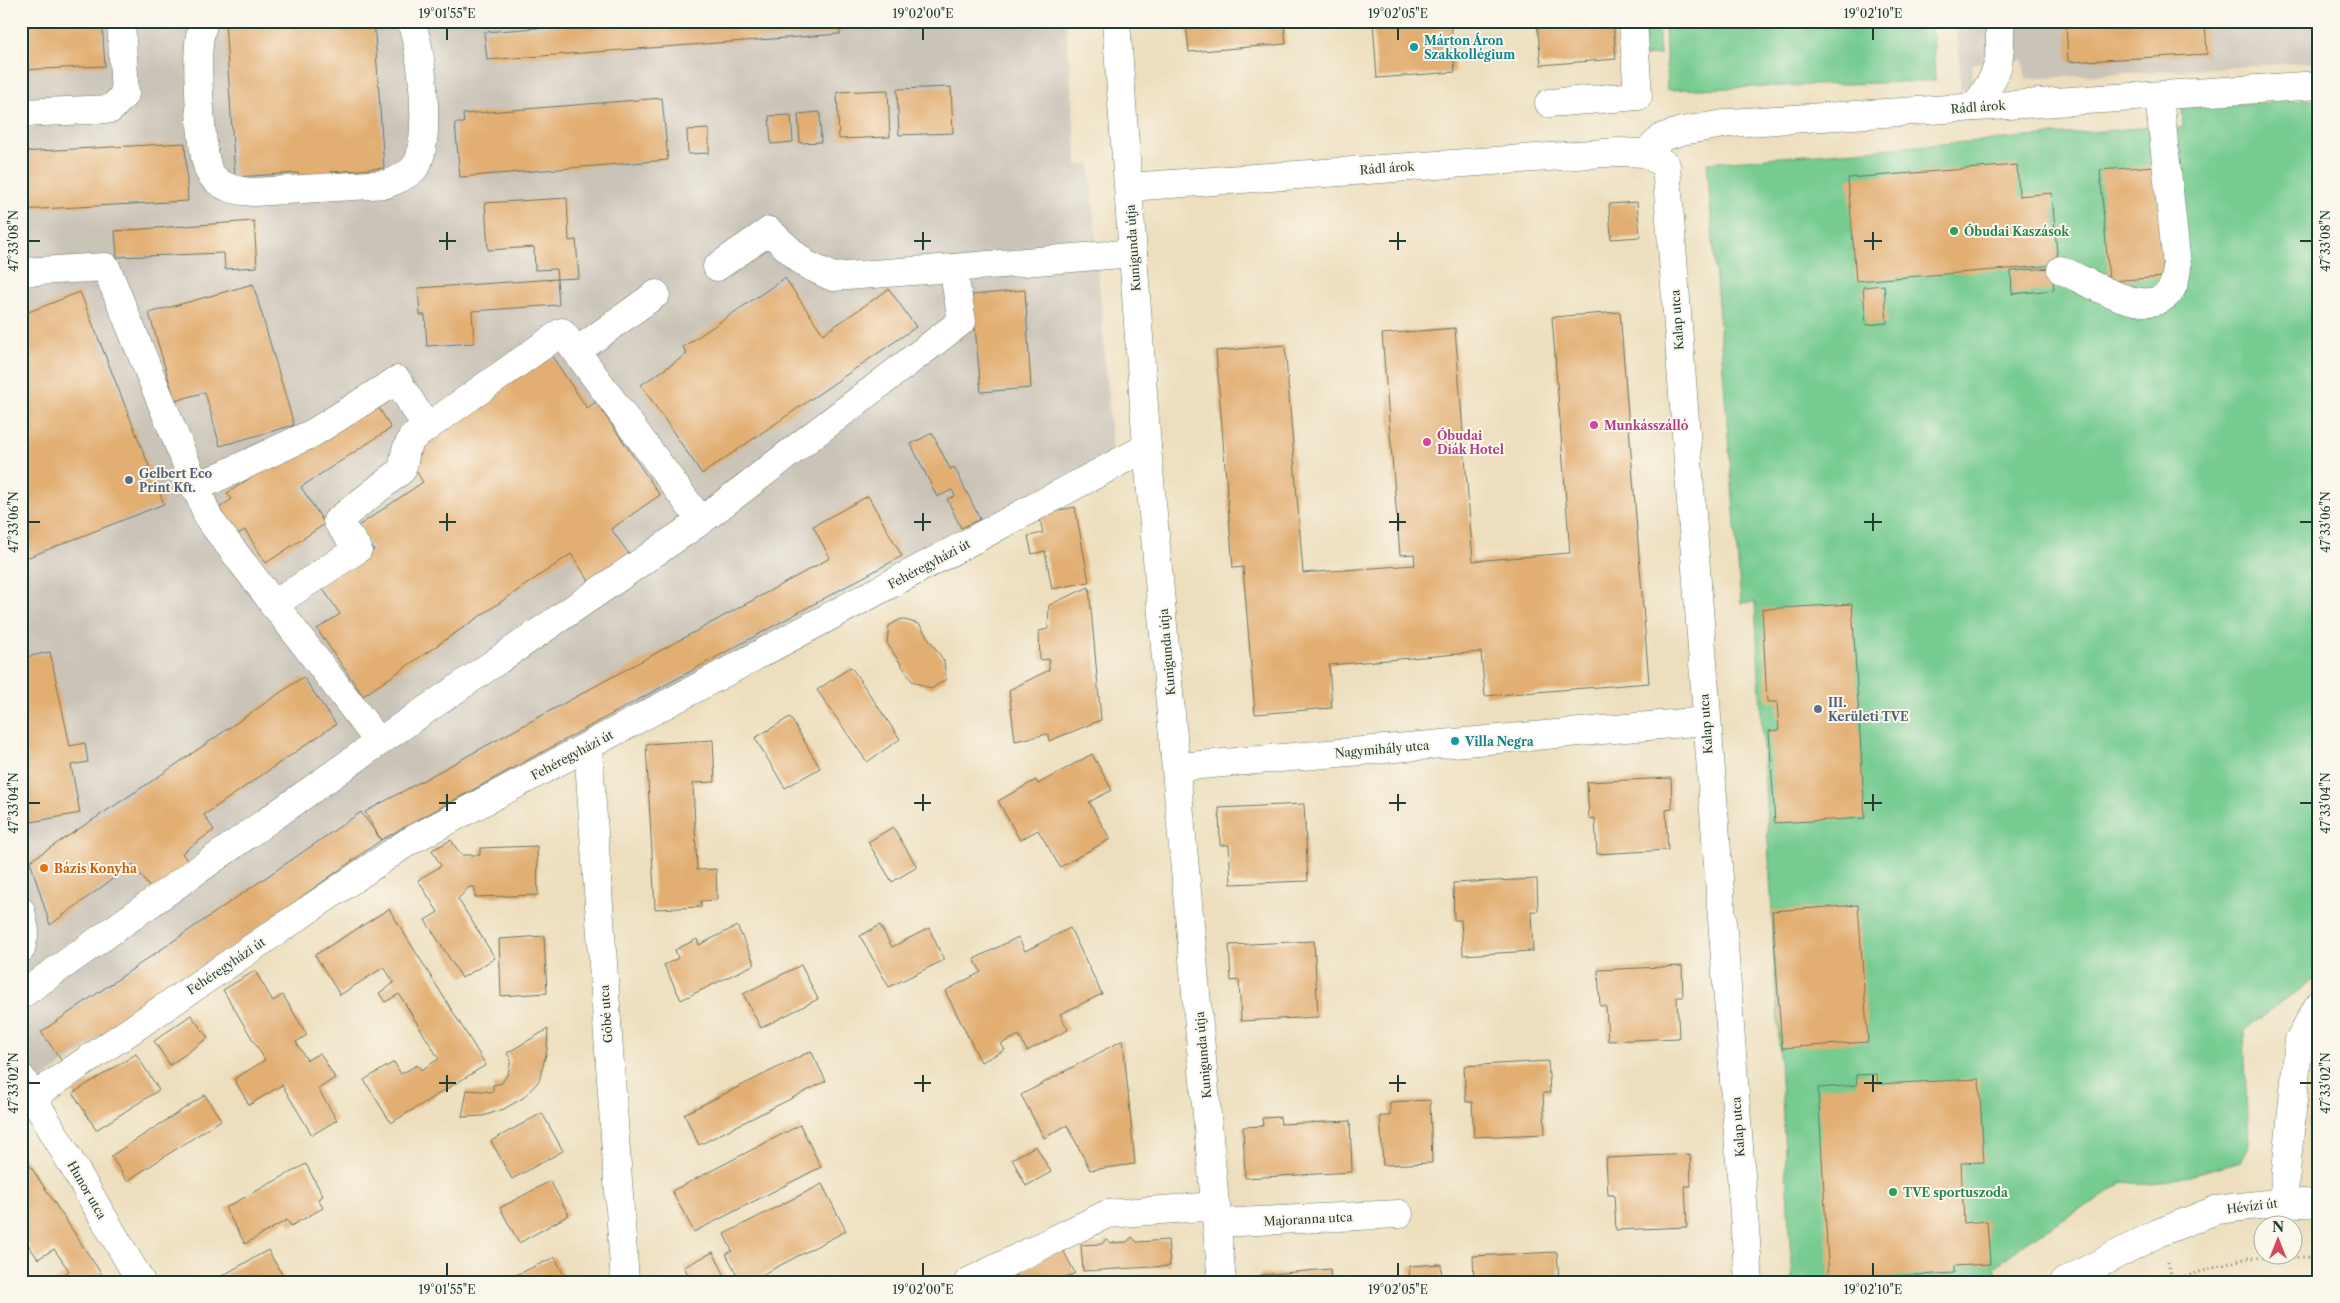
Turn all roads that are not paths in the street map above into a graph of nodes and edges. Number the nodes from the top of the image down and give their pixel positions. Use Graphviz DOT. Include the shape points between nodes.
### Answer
graph roads {
  1 [pos="121,21"];
  2 [pos="204,21"];
  3 [pos="410,21"];
  4 [pos="1116,21"];
  5 [pos="1633,21"];
  6 [pos="2000,21"];
  7 [pos="2319,85"];
  8 [pos="2159,96"];
  9 [pos="1549,103"];
  10 [pos="1974,107"];
  11 [pos="21,113"];
  12 [pos="1655,159"];
  13 [pos="1129,187"];
  14 [pos="1134,253"];
  15 [pos="717,267"];
  16 [pos="952,268"];
  17 [pos="2061,270"];
  18 [pos="21,272"];
  19 [pos="656,294"];
  20 [pos="576,351"];
  21 [pos="426,426"];
  22 [pos="1147,447"];
  23 [pos="195,488"];
  24 [pos="701,521"];
  25 [pos="273,606"];
  26 [pos="1706,721"];
  27 [pos="379,742"];
  28 [pos="588,746"];
  29 [pos="1178,767"];
  30 [pos="21,995"];
  31 [pos="2319,1004"];
  32 [pos="25,1093"];
  33 [pos="2283,1202"];
  34 [pos="2319,1204"];
  35 [pos="1399,1214"];
  36 [pos="1217,1215"];
  37 [pos="141,1282"];
  38 [pos="625,1282"];
  39 [pos="968,1282"];
  40 [pos="1222,1282"];
  41 [pos="1749,1282"];
  42 [pos="2064,1282"];
  1 -- 11 [label="street" via="125,94 111,109"];
  2 -- 3 [label="street" via="198,65 204,157 218,182 233,191 253,192 387,184 405,176 418,164 424,124 419,50"];
  4 -- 13 [label="street, Kunigunda útja"];
  5 -- 9 [label="street" via="1638,96"];
  6 -- 10 [label="street" via="2000,61 1992,84"];
  7 -- 8 [label="street, Rádl árok"];
  8 -- 10 [label="street, Rádl árok"];
  8 -- 17 [label="street" via="2177,266 2170,291 2153,302 2126,301"];
  10 -- 12 [label="street, Rádl árok" via="1730,123 1663,137"];
  12 -- 13 [label="street, Rádl árok" via="1600,153"];
  12 -- 26 [label="street, Kalap utca"];
  13 -- 14 [label="street, Kunigunda útja"];
  14 -- 16 [label="street"];
  14 -- 22 [label="street, Kunigunda útja"];
  15 -- 16 [label="street" via="769,231 805,264 833,276"];
  16 -- 24 [label="street" via="962,322"];
  18 -- 23 [label="street" via="106,267"];
  19 -- 20 [label="street"];
  20 -- 21 [label="street" via="562,332"];
  20 -- 24 [label="street"];
  21 -- 23 [label="street" via="397,380 313,433"];
  21 -- 25 [label="street" via="412,438 402,470 337,521 358,549"];
  22 -- 28 [label="street, Fehéregyházi út"];
  22 -- 29 [label="street, Kunigunda útja"];
  23 -- 25 [label="street" via="209,519"];
  24 -- 27 [label="street"];
  25 -- 27 [label="street"];
  26 -- 29 [label="street, Nagymihály utca"];
  26 -- 41 [label="street, Kalap utca"];
  27 -- 30 [label="street"];
  28 -- 32 [label="street, Fehéregyházi út" via="408,842"];
  28 -- 38 [label="street, Góbé utca"];
  29 -- 36 [label="street, Kunigunda útja"];
  31 -- 33 [label="street, Hévízi út" via="2299,1040"];
  32 -- 37 [label="street, Hunor utca"];
  33 -- 34 [label="street"];
  33 -- 42 [label="street, Hévízi út" via="2216,1210 2158,1233"];
  35 -- 36 [label="street, Majoranna utca"];
  36 -- 39 [label="street, Majoranna utca" via="1108,1214"];
  36 -- 40 [label="street, Kunigunda útja"];
}
